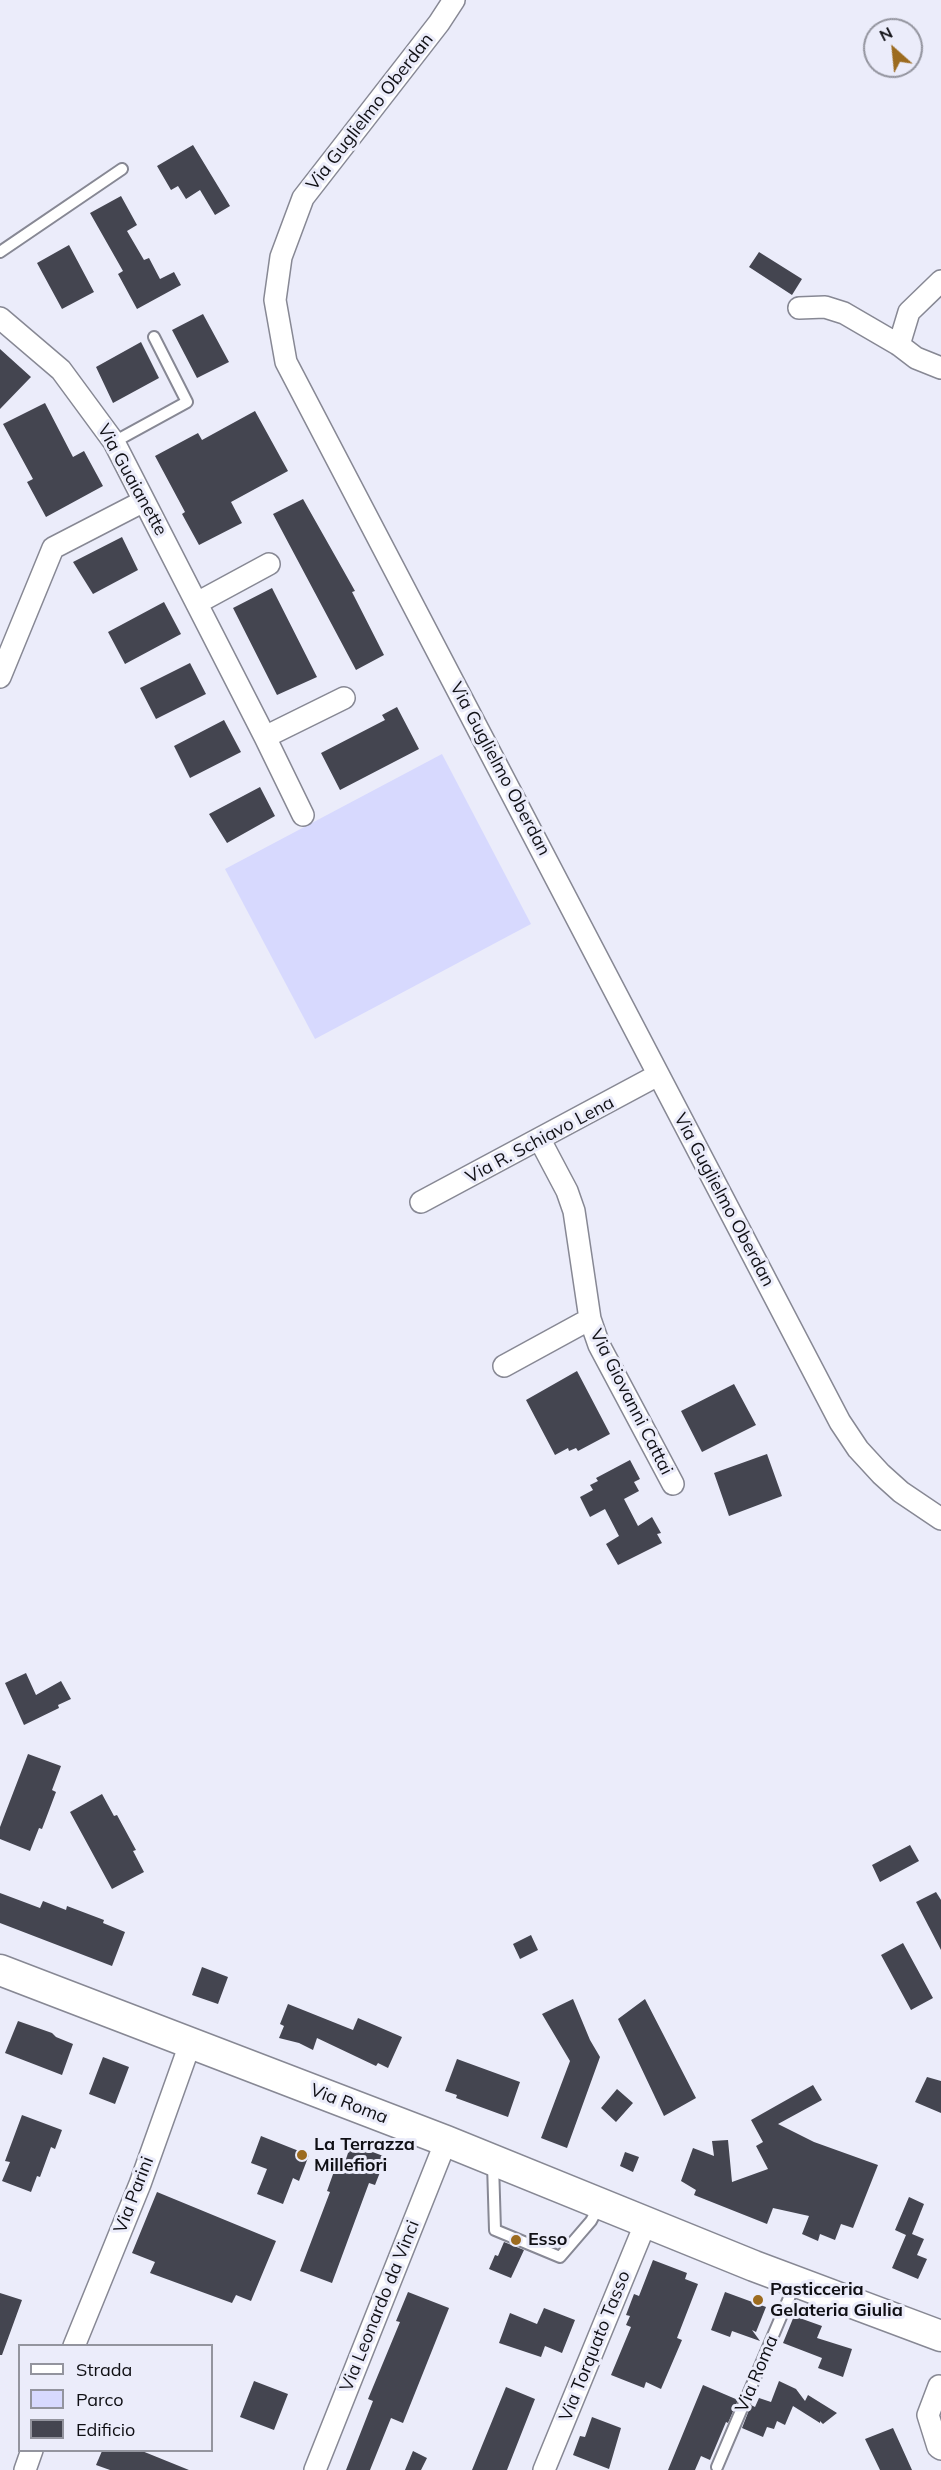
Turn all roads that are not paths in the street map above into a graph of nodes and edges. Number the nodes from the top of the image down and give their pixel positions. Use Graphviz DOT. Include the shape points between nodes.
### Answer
graph roads {
  1 [pos="454,0"];
  2 [pos="122,169"];
  3 [pos="0,252"];
  4 [pos="941,281"];
  5 [pos="799,308"];
  6 [pos="0,318"];
  7 [pos="154,338"];
  8 [pos="899,345"];
  9 [pos="941,368"];
  10 [pos="114,442"];
  11 [pos="144,501"];
  12 [pos="269,564"];
  13 [pos="197,603"];
  14 [pos="0,677"];
  15 [pos="344,698"];
  16 [pos="266,736"];
  17 [pos="303,815"];
  18 [pos="658,1076"];
  19 [pos="540,1140"];
  20 [pos="421,1202"];
  21 [pos="590,1319"];
  22 [pos="504,1366"];
  23 [pos="673,1484"];
  24 [pos="941,1519"];
  25 [pos="0,1970"];
  26 [pos="190,2044"];
  27 [pos="446,2142"];
  28 [pos="493,2161"];
  29 [pos="601,2203"];
  30 [pos="646,2222"];
  31 [pos="796,2281"];
  32 [pos="941,2336"];
  33 [pos="75,2344"];
  34 [pos="939,2386"];
  35 [pos="941,2449"];
  36 [pos="32,2452"];
  37 [pos="717,2467"];
  38 [pos="25,2470"];
  39 [pos="315,2470"];
  40 [pos="544,2470"];
  1 -- 18 [label="street, Via Guglielmo Oberdan" via="303,198 281,257 275,300 286,362"];
  2 -- 3 [label="lane"];
  4 -- 8 [label="street" via="909,312"];
  5 -- 8 [label="street" via="844,313"];
  6 -- 10 [label="street, Via Guaianette" via="61,370"];
  7 -- 10 [label="lane" via="187,402"];
  8 -- 9 [label="street" via="916,358"];
  10 -- 11 [label="street, Via Guaianette"];
  11 -- 13 [label="street, Via Guaianette"];
  11 -- 14 [label="street" via="53,548"];
  12 -- 13 [label="street"];
  13 -- 16 [label="street, Via Guaianette"];
  15 -- 16 [label="street"];
  16 -- 17 [label="street, Via Guaianette"];
  18 -- 19 [label="street, Via R. Schiavo Lena"];
  18 -- 24 [label="street, Via Guglielmo Oberdan" via="840,1422 881,1474"];
  19 -- 20 [label="street, Via R. Schiavo Lena"];
  19 -- 21 [label="street, Via Giovanni Cattai" via="574,1211"];
  21 -- 22 [label="street, Via Giovanni Cattai"];
  21 -- 23 [label="street, Via Giovanni Cattai" via="598,1345"];
  25 -- 26 [label="main road, Via Roma"];
  26 -- 27 [label="main road, Via Roma"];
  26 -- 33 [label="street, Via Parini" via="140,2184"];
  27 -- 28 [label="main road, Via Roma"];
  27 -- 39 [label="street, Via Leonardo da Vinci"];
  28 -- 29 [label="main road, Via Roma"];
  28 -- 29 [label="lane" via="495,2230 560,2257"];
  29 -- 30 [label="main road, Via Roma"];
  30 -- 31 [label="main road, Via Roma"];
  30 -- 40 [label="street, Via Torquato Tasso"];
  31 -- 32 [label="main road, Via Roma"];
  31 -- 37 [label="lane, Via Roma"];
  34 -- 35 [label="street" via="928,2415"];
  36 -- 38 [label="street"];
}
